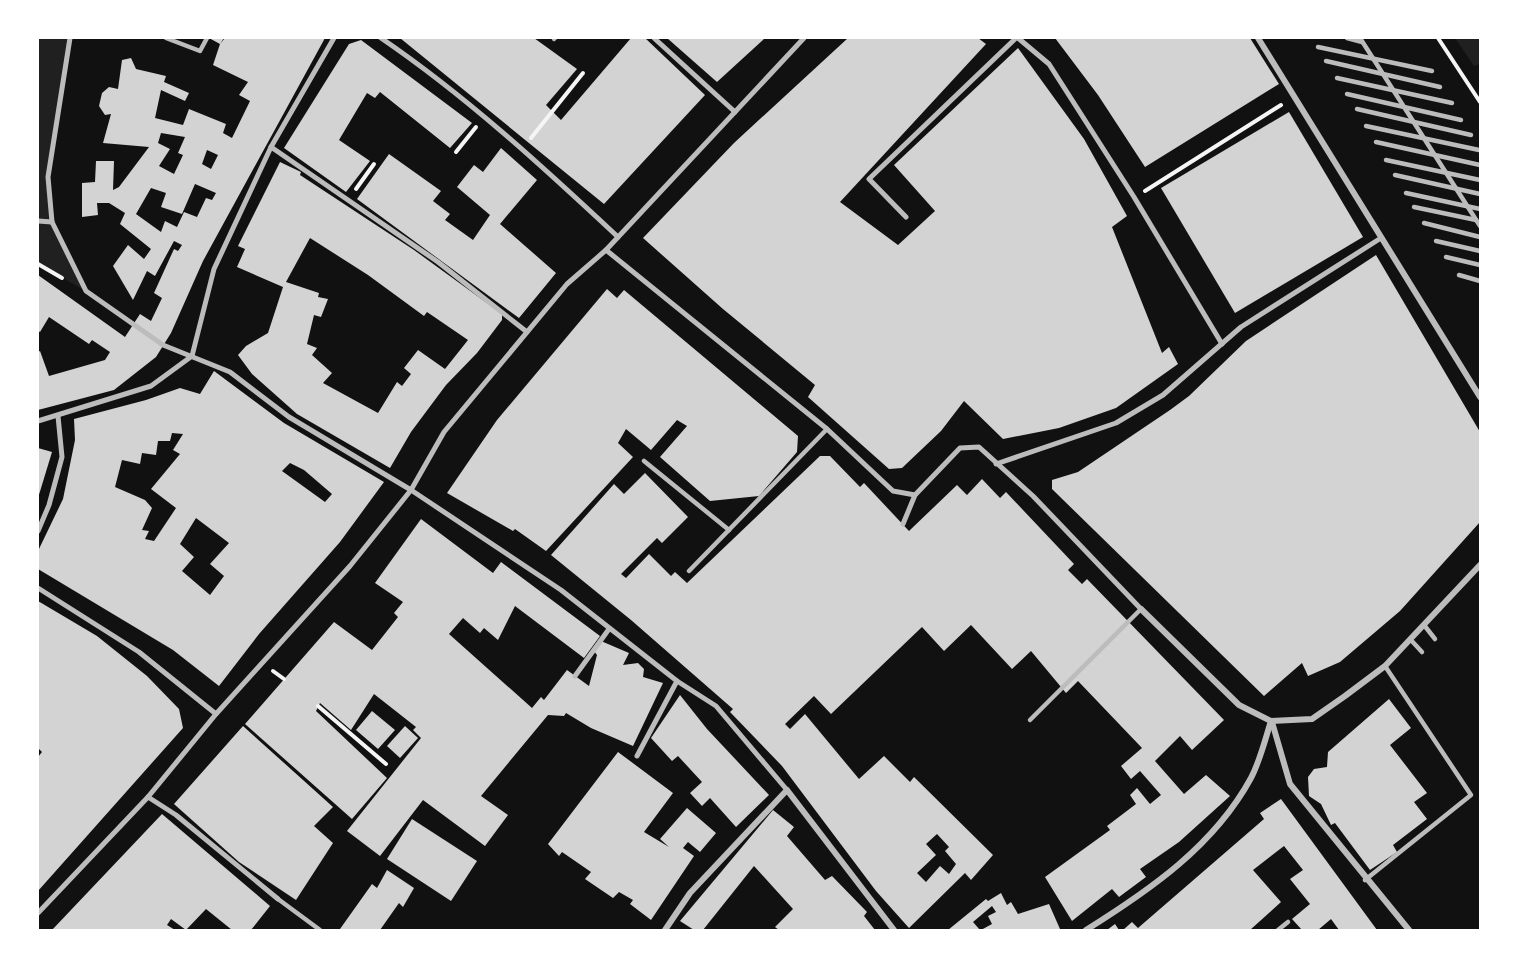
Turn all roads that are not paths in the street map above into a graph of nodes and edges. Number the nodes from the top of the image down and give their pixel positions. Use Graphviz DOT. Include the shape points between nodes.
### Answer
graph roads {
  1 [pos="69,38"];
  2 [pos="166,38"];
  3 [pos="207,38"];
  4 [pos="334,38"];
  5 [pos="381,38"];
  6 [pos="654,38"];
  7 [pos="804,38"];
  8 [pos="1017,38"];
  9 [pos="1258,38"];
  10 [pos="1347,38"];
  11 [pos="1360,38"];
  12 [pos="1363,43"];
  13 [pos="1318,47"];
  14 [pos="1373,59"];
  15 [pos="1326,61"];
  16 [pos="1432,71"];
  17 [pos="1383,74"];
  18 [pos="1337,78"];
  19 [pos="1440,87"];
  20 [pos="1393,90"];
  21 [pos="1347,94"];
  22 [pos="1452,103"];
  23 [pos="1404,107"];
  24 [pos="1357,109"];
  25 [pos="735,112"];
  26 [pos="1461,120"];
  27 [pos="1414,122"];
  28 [pos="1366,126"];
  29 [pos="1471,135"];
  30 [pos="1424,138"];
  31 [pos="1376,142"];
  32 [pos="271,147"];
  33 [pos="1479,150"];
  34 [pos="1435,155"];
  35 [pos="1386,160"];
  36 [pos="1480,165"];
  37 [pos="1446,172"];
  38 [pos="1395,175"];
  39 [pos="1480,180"];
  40 [pos="1457,190"];
  41 [pos="1406,193"];
  42 [pos="1480,194"];
  43 [pos="1467,206"];
  44 [pos="1414,207"];
  45 [pos="1480,209"];
  46 [pos="906,217"];
  47 [pos="38,221"];
  48 [pos="1479,221"];
  49 [pos="51,222"];
  50 [pos="1424,223"];
  51 [pos="1480,226"];
  52 [pos="618,237"];
  53 [pos="1480,237"];
  54 [pos="1381,238"];
  55 [pos="1436,241"];
  56 [pos="606,250"];
  57 [pos="1480,250"];
  58 [pos="1446,257"];
  59 [pos="1480,265"];
  60 [pos="1459,275"];
  61 [pos="1480,280"];
  62 [pos="527,332"];
  63 [pos="1222,344"];
  64 [pos="192,356"];
  65 [pos="1480,397"];
  66 [pos="58,416"];
  67 [pos="38,421"];
  68 [pos="827,429"];
  69 [pos="644,461"];
  70 [pos="996,464"];
  71 [pos="411,490"];
  72 [pos="915,495"];
  73 [pos="903,524"];
  74 [pos="729,530"];
  75 [pos="38,531"];
  76 [pos="1480,565"];
  77 [pos="689,571"];
  78 [pos="38,588"];
  79 [pos="1142,609"];
  80 [pos="1424,626"];
  81 [pos="609,629"];
  82 [pos="1410,639"];
  83 [pos="1435,639"];
  84 [pos="1422,651"];
  85 [pos="1384,666"];
  86 [pos="575,676"];
  87 [pos="677,681"];
  88 [pos="216,714"];
  89 [pos="1030,720"];
  90 [pos="1271,722"];
  91 [pos="637,756"];
  92 [pos="787,790"];
  93 [pos="148,797"];
  94 [pos="1365,880"];
  95 [pos="278,899"];
  96 [pos="38,913"];
  97 [pos="1288,922"];
  98 [pos="320,930"];
  99 [pos="665,930"];
  100 [pos="894,930"];
  101 [pos="1086,930"];
  102 [pos="1278,930"];
  103 [pos="1409,930"];
  1 -- 49 [label="street" via="48,177"];
  2 -- 3 [label="lane" via="200,51"];
  4 -- 32 [label="street"];
  5 -- 52 [label="street" via="523,148"];
  6 -- 25 [label="street"];
  7 -- 25 [label="street"];
  8 -- 46 [label="street" via="869,179"];
  8 -- 63 [label="street" via="1049,64"];
  9 -- 54 [label="street"];
  10 -- 12 [label="lane"];
  11 -- 12 [label="lane"];
  12 -- 14 [label="lane"];
  13 -- 14 [label="lane"];
  14 -- 16 [label="lane"];
  14 -- 17 [label="lane"];
  15 -- 17 [label="lane"];
  17 -- 19 [label="lane"];
  17 -- 20 [label="lane"];
  18 -- 20 [label="lane"];
  20 -- 22 [label="lane"];
  20 -- 23 [label="lane"];
  21 -- 23 [label="lane"];
  23 -- 26 [label="lane"];
  23 -- 27 [label="lane"];
  24 -- 27 [label="lane"];
  25 -- 52 [label="street"];
  27 -- 29 [label="lane"];
  27 -- 30 [label="lane"];
  28 -- 30 [label="lane"];
  30 -- 33 [label="lane"];
  30 -- 34 [label="lane"];
  31 -- 34 [label="lane"];
  32 -- 62 [label="street" via="438,262"];
  32 -- 64 [label="street" via="213,269"];
  34 -- 36 [label="lane"];
  34 -- 37 [label="lane"];
  35 -- 37 [label="lane"];
  37 -- 39 [label="lane"];
  37 -- 40 [label="lane"];
  38 -- 40 [label="lane"];
  40 -- 42 [label="lane"];
  40 -- 43 [label="lane"];
  41 -- 43 [label="lane"];
  43 -- 45 [label="lane"];
  43 -- 48 [label="lane"];
  44 -- 48 [label="lane"];
  47 -- 49 [label="street"];
  48 -- 51 [label="lane"];
  49 -- 64 [label="street" via="86,291 163,345"];
  50 -- 53 [label="lane"];
  52 -- 56 [label="street"];
  54 -- 63 [label="street" via="1241,327"];
  54 -- 65 [label="street"];
  55 -- 57 [label="lane"];
  56 -- 62 [label="street" via="567,284"];
  56 -- 68 [label="street"];
  58 -- 59 [label="lane"];
  60 -- 61 [label="lane"];
  62 -- 71 [label="street" via="444,432"];
  63 -- 70 [label="street" via="1163,395 1116,423"];
  64 -- 66 [label="street" via="151,386"];
  64 -- 71 [label="street" via="230,372 289,417"];
  66 -- 67 [label="street"];
  66 -- 75 [label="street" via="62,457"];
  68 -- 72 [label="street" via="892,491"];
  68 -- 74 [label="lane"];
  69 -- 74 [label="lane"];
  70 -- 72 [label="street" via="979,447 960,448"];
  70 -- 79 [label="street" via="1033,496"];
  71 -- 81 [label="street" via="561,590"];
  71 -- 88 [label="street" via="313,610"];
  72 -- 73 [label="street"];
  74 -- 77 [label="lane"];
  76 -- 80 [label="street"];
  78 -- 88 [label="street" via="139,652"];
  79 -- 89 [label="lane"];
  79 -- 90 [label="street" via="1239,705"];
  80 -- 82 [label="street"];
  80 -- 83 [label="lane"];
  81 -- 86 [label="street"];
  81 -- 87 [label="street"];
  82 -- 84 [label="lane"];
  82 -- 85 [label="street"];
  85 -- 90 [label="street" via="1312,719"];
  85 -- 94 [label="lane" via="1471,795"];
  87 -- 91 [label="street"];
  87 -- 92 [label="street" via="716,706"];
  88 -- 93 [label="street"];
  90 -- 94 [label="street" via="1290,784"];
  90 -- 101 [label="street" via="1251,778 1203,845 1143,894"];
  92 -- 99 [label="street" via="690,893"];
  92 -- 100 [label="street"];
  93 -- 95 [label="street" via="176,815"];
  93 -- 96 [label="street"];
  94 -- 103 [label="street"];
  95 -- 98 [label="lane"];
  97 -- 102 [label="lane"];
}
